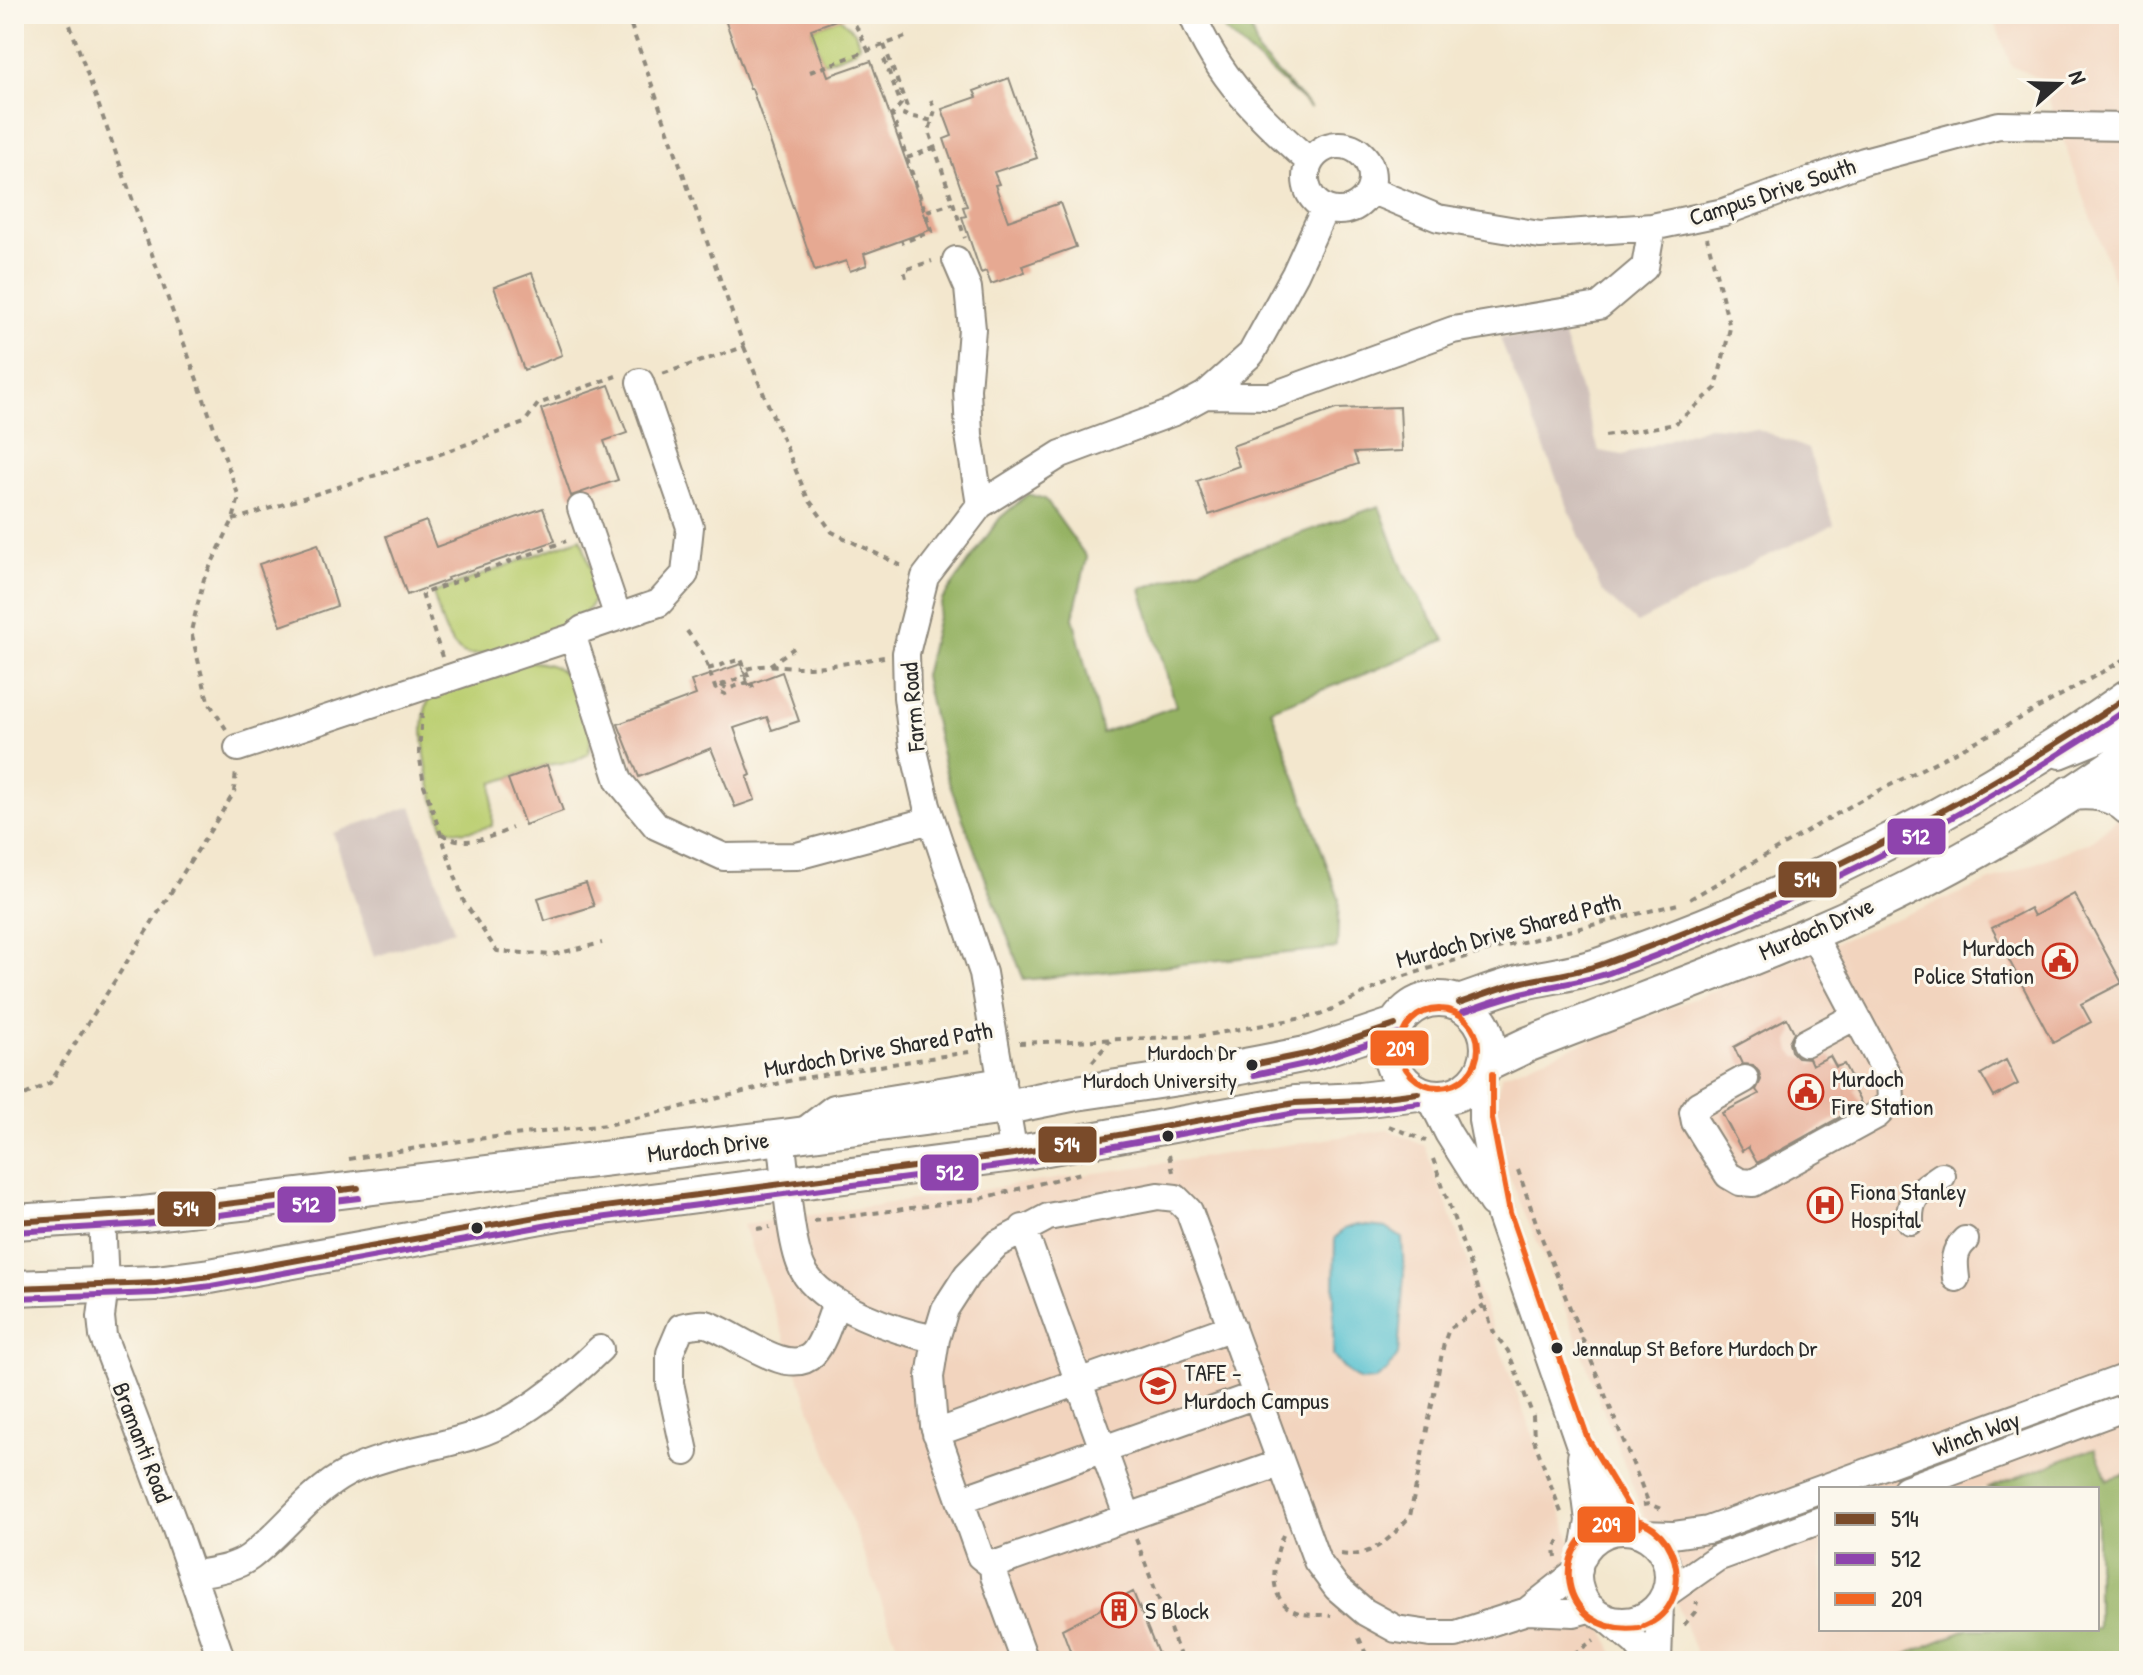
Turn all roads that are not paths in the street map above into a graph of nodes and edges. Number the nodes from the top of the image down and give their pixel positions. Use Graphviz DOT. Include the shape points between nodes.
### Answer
graph roads {
  1 [pos="1192,14"];
  2 [pos="2129,127"];
  3 [pos="1310,162"];
  4 [pos="1370,190"];
  5 [pos="1325,208"];
  6 [pos="1652,227"];
  7 [pos="962,254"];
  8 [pos="640,382"];
  9 [pos="1205,395"];
  10 [pos="980,505"];
  11 [pos="585,520"];
  12 [pos="618,617"];
  13 [pos="573,637"];
  14 [pos="2129,696"];
  15 [pos="2129,733"];
  16 [pos="238,748"];
  17 [pos="2129,755"];
  18 [pos="2002,779"];
  19 [pos="2070,793"];
  20 [pos="2129,808"];
  21 [pos="931,820"];
  22 [pos="1791,890"];
  23 [pos="1812,933"];
  24 [pos="1459,1003"];
  25 [pos="1856,1016"];
  26 [pos="1395,1025"];
  27 [pos="1805,1043"];
  28 [pos="1484,1069"];
  29 [pos="1745,1079"];
  30 [pos="1004,1094"];
  31 [pos="1424,1095"];
  32 [pos="790,1136"];
  33 [pos="1014,1154"];
  34 [pos="1942,1176"];
  35 [pos="788,1183"];
  36 [pos="1500,1216"];
  37 [pos="102,1217"];
  38 [pos="1910,1221"];
  39 [pos="14,1222"];
  40 [pos="1023,1228"];
  41 [pos="1965,1240"];
  42 [pos="1956,1278"];
  43 [pos="105,1285"];
  44 [pos="14,1288"];
  45 [pos="836,1303"];
  46 [pos="1232,1327"];
  47 [pos="936,1339"];
  48 [pos="600,1349"];
  49 [pos="2129,1376"];
  50 [pos="1079,1382"];
  51 [pos="1256,1395"];
  52 [pos="2129,1406"];
  53 [pos="2003,1424"];
  54 [pos="936,1433"];
  55 [pos="2054,1435"];
  56 [pos="1579,1443"];
  57 [pos="1104,1449"];
  58 [pos="685,1452"];
  59 [pos="1989,1459"];
  60 [pos="1281,1463"];
  61 [pos="1827,1487"];
  62 [pos="1912,1487"];
  63 [pos="1819,1490"];
  64 [pos="960,1500"];
  65 [pos="1128,1518"];
  66 [pos="1819,1521"];
  67 [pos="1636,1533"];
  68 [pos="993,1563"];
  69 [pos="1581,1563"];
  70 [pos="192,1575"];
  71 [pos="1662,1598"];
  72 [pos="1527,1611"];
  73 [pos="1598,1621"];
  74 [pos="222,1661"];
  75 [pos="1025,1661"];
  76 [pos="1651,1661"];
  77 [pos="1658,1661"];
  1 -- 3 [label="street" via="1227,78 1258,116"];
  2 -- 6 [label="street, Campus Drive South" via="1999,125 1864,161 1724,212"];
  3 -- 4 [label="street" via="1318,152 1346,145 1370,167"];
  3 -- 5 [label="street" via="1309,192"];
  4 -- 5 [label="street" via="1351,209"];
  4 -- 6 [label="street, Campus Drive South" via="1438,218 1540,235"];
  5 -- 9 [label="street, Farm Road" via="1251,354"];
  6 -- 9 [label="street" via="1645,267 1599,306 1453,330 1271,396"];
  7 -- 10 [label="street" via="972,329 969,435"];
  8 -- 12 [label="street" via="690,527 685,574 659,603"];
  9 -- 10 [label="street, Farm Road" via="1061,454"];
  10 -- 21 [label="street, Farm Road" via="925,577 906,653 913,746"];
  11 -- 12 [label="street"];
  12 -- 13 [label="street"];
  13 -- 16 [label="street"];
  13 -- 21 [label="street" via="619,781 656,826 724,857 797,856"];
  14 -- 18 [label="main road, Murdoch Drive"];
  15 -- 18 [label="street" via="2102,738"];
  17 -- 19 [label="main road, Murdoch Drive"];
  18 -- 22 [label="main road, Murdoch Drive"];
  19 -- 20 [label="main road" via="2104,794"];
  19 -- 23 [label="main road, Murdoch Drive" via="1932,874"];
  21 -- 30 [label="street, Farm Road" via="983,973"];
  22 -- 23 [label="main road"];
  22 -- 24 [label="main road, Murdoch Drive" via="1603,965 1518,983"];
  23 -- 25 [label="street"];
  23 -- 28 [label="main road, Murdoch Drive" via="1529,1044"];
  24 -- 26 [label="main road, Murdoch Drive" via="1445,998 1416,1003"];
  24 -- 28 [label="main road" via="1472,1011 1487,1036"];
  25 -- 27 [label="street"];
  25 -- 29 [label="street" via="1890,1080 1891,1101 1877,1115 1753,1183 1728,1175 1693,1112"];
  26 -- 30 [label="main road, Murdoch Drive" via="1311,1053 1192,1076 1076,1093"];
  26 -- 31 [label="main road" via="1390,1048 1395,1071"];
  28 -- 31 [label="main road, Murdoch Drive" via="1461,1093"];
  28 -- 36 [label="street" via="1482,1120"];
  30 -- 32 [label="main road, Murdoch Drive"];
  30 -- 33 [label="street, Farm Road"];
  31 -- 33 [label="main road, Murdoch Drive" via="1295,1103"];
  31 -- 36 [label="street"];
  32 -- 35 [label="street"];
  32 -- 37 [label="main road, Murdoch Drive"];
  33 -- 35 [label="main road, Murdoch Drive"];
  34 -- 38 [label="street" via="1917,1193"];
  35 -- 43 [label="main road, Murdoch Drive" via="558,1213 210,1276"];
  35 -- 45 [label="street" via="803,1271"];
  36 -- 56 [label="street"];
  37 -- 39 [label="main road, Murdoch Drive"];
  37 -- 43 [label="street, Bramanti Road"];
  40 -- 46 [label="street" via="1048,1217 1158,1196 1176,1198 1189,1211"];
  40 -- 47 [label="street" via="997,1244 967,1275 945,1309"];
  40 -- 50 [label="street"];
  41 -- 42 [label="street" via="1954,1260"];
  43 -- 44 [label="main road, Murdoch Drive"];
  43 -- 70 [label="street, Bramanti Road" via="103,1336"];
  45 -- 47 [label="street"];
  45 -- 58 [label="street" via="817,1349 800,1362 777,1359 702,1323 681,1327 670,1353 670,1383"];
  46 -- 50 [label="street"];
  46 -- 51 [label="street"];
  47 -- 54 [label="street" via="930,1377"];
  48 -- 70 [label="street" via="536,1403 478,1434 345,1474 248,1559"];
  49 -- 53 [label="street, Winch Way"];
  50 -- 54 [label="street"];
  50 -- 57 [label="street"];
  51 -- 57 [label="street"];
  51 -- 60 [label="street"];
  52 -- 55 [label="street, Winch Way"];
  53 -- 55 [label="street"];
  53 -- 59 [label="street"];
  53 -- 61 [label="street, Winch Way"];
  54 -- 64 [label="street"];
  55 -- 59 [label="street, Winch Way"];
  56 -- 67 [label="street"];
  56 -- 69 [label="street" via="1589,1521"];
  57 -- 64 [label="street"];
  57 -- 65 [label="street"];
  59 -- 62 [label="street, Winch Way"];
  60 -- 65 [label="street"];
  60 -- 72 [label="street" via="1317,1561 1365,1612 1396,1629 1456,1634"];
  63 -- 67 [label="street, Winch Way" via="1708,1530"];
  64 -- 68 [label="street" via="980,1556"];
  65 -- 68 [label="street"];
  66 -- 71 [label="street" via="1717,1558"];
  67 -- 69 [label="street" via="1601,1537"];
  67 -- 71 [label="street" via="1664,1556 1668,1571"];
  68 -- 75 [label="street"];
  69 -- 72 [label="street"];
  69 -- 73 [label="street" via="1580,1586"];
  70 -- 74 [label="street, Bramanti Road"];
  71 -- 73 [label="street" via="1647,1614"];
  71 -- 77 [label="street"];
  72 -- 73 [label="street" via="1574,1613"];
  73 -- 76 [label="street" via="1635,1642"];
}
